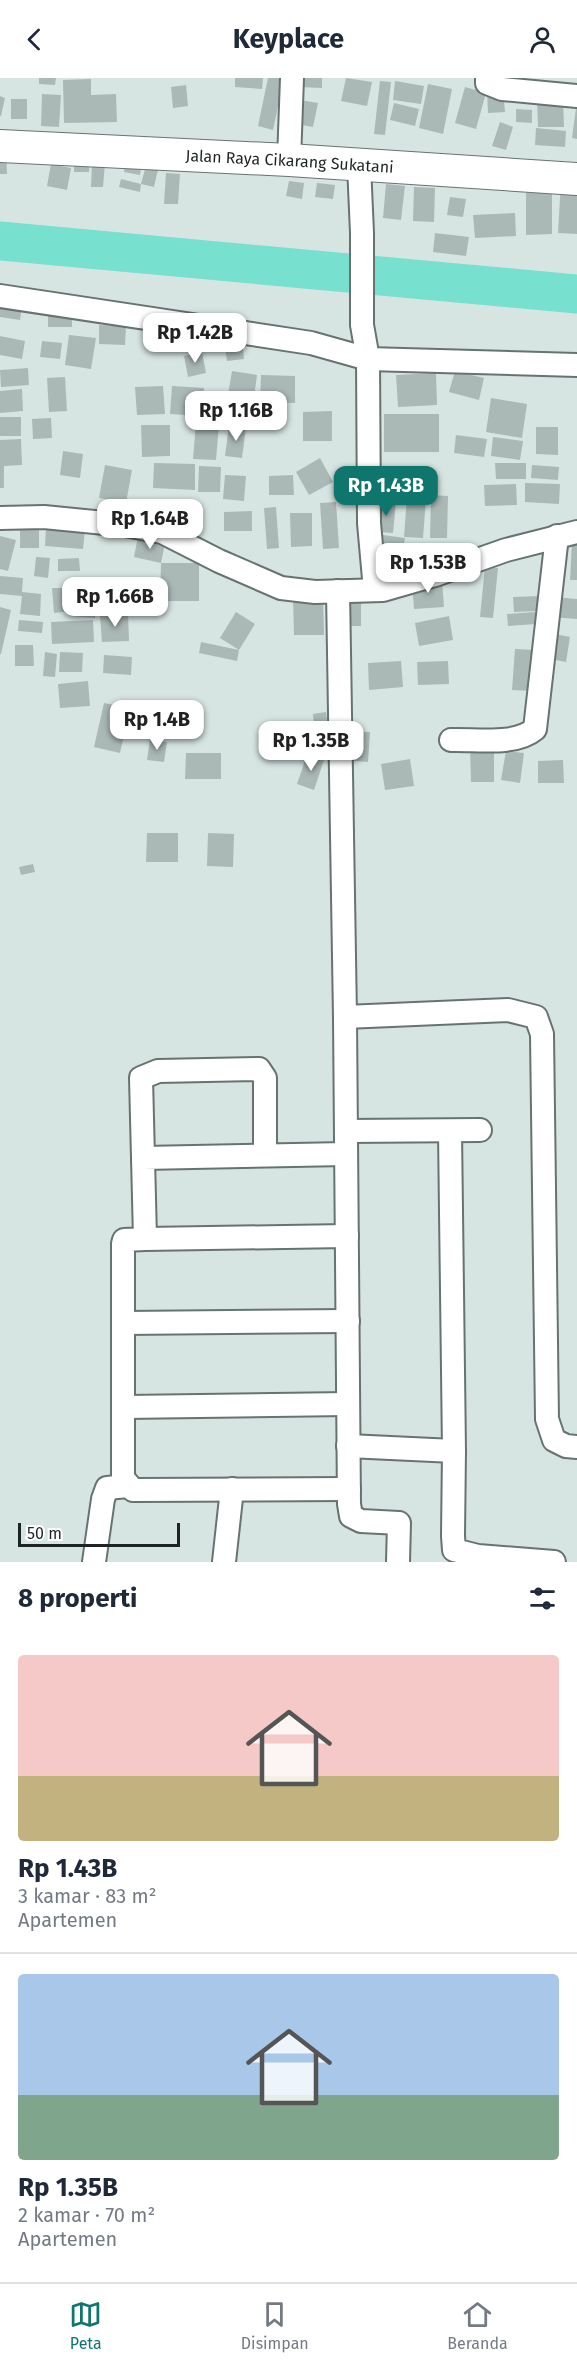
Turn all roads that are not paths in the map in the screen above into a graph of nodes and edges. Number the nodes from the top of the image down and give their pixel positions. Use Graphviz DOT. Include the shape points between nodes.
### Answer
graph roads {
  1 [pos="292,78"];
  2 [pos="487,78"];
  3 [pos="577,96"];
  4 [pos="0,146"];
  5 [pos="289,160"];
  6 [pos="359,165"];
  7 [pos="577,179"];
  8 [pos="0,296"];
  9 [pos="368,359"];
  10 [pos="577,365"];
  11 [pos="0,518"];
  12 [pos="567,534"];
  13 [pos="375,590"];
  14 [pos="338,591"];
  15 [pos="451,740"];
  16 [pos="345,1017"];
  17 [pos="480,1130"];
  18 [pos="346,1131"];
  19 [pos="450,1131"];
  20 [pos="265,1154"];
  21 [pos="346,1154"];
  22 [pos="143,1158"];
  23 [pos="347,1236"];
  24 [pos="145,1239"];
  25 [pos="348,1321"];
  26 [pos="124,1323"];
  27 [pos="348,1404"];
  28 [pos="124,1407"];
  29 [pos="348,1446"];
  30 [pos="577,1447"];
  31 [pos="454,1451"];
  32 [pos="128,1486"];
  33 [pos="349,1489"];
  34 [pos="232,1490"];
  35 [pos="478,1559"];
  36 [pos="94,1562"];
  37 [pos="224,1562"];
  38 [pos="398,1562"];
  39 [pos="554,1562"];
  1 -- 5 [label="street"];
  2 -- 3 [label="street" via="487,82 502,89"];
  4 -- 5 [label="main road, Jalan Raya Cikarang Sukatani"];
  5 -- 6 [label="main road, Jalan Raya Cikarang Sukatani"];
  6 -- 7 [label="main road, Jalan Raya Cikarang Sukatani"];
  6 -- 9 [label="street" via="362,325"];
  8 -- 9 [label="street" via="311,343"];
  9 -- 10 [label="street"];
  9 -- 13 [label="street" via="369,523"];
  11 -- 14 [label="street" via="44,517 162,532 281,588"];
  12 -- 13 [label="street"];
  12 -- 15 [label="street" via="535,729 508,739"];
  13 -- 14 [label="street"];
  14 -- 16 [label="street"];
  16 -- 18 [label="street"];
  16 -- 30 [label="street" via="508,1011 536,1017 542,1034 547,1419 554,1440"];
  17 -- 19 [label="street"];
  18 -- 19 [label="street"];
  18 -- 21 [label="street"];
  19 -- 31 [label="street"];
  20 -- 21 [label="street"];
  20 -- 22 [label="street"];
  20 -- 22 [label="street" via="265,1078 260,1069 158,1071 141,1078"];
  21 -- 23 [label="street"];
  22 -- 24 [label="street"];
  23 -- 24 [label="street"];
  23 -- 25 [label="street"];
  24 -- 26 [label="street" via="124,1240"];
  25 -- 26 [label="street"];
  25 -- 27 [label="street"];
  26 -- 28 [label="street"];
  27 -- 28 [label="street"];
  27 -- 29 [label="street"];
  28 -- 32 [label="street" via="123,1478"];
  29 -- 31 [label="street"];
  29 -- 33 [label="street"];
  31 -- 35 [label="street" via="454,1550"];
  32 -- 34 [label="street" via="133,1490"];
  32 -- 36 [label="street" via="107,1488"];
  33 -- 34 [label="street"];
  33 -- 38 [label="street" via="351,1516 361,1521 399,1523"];
  34 -- 37 [label="street"];
  35 -- 39 [label="street"];
}
